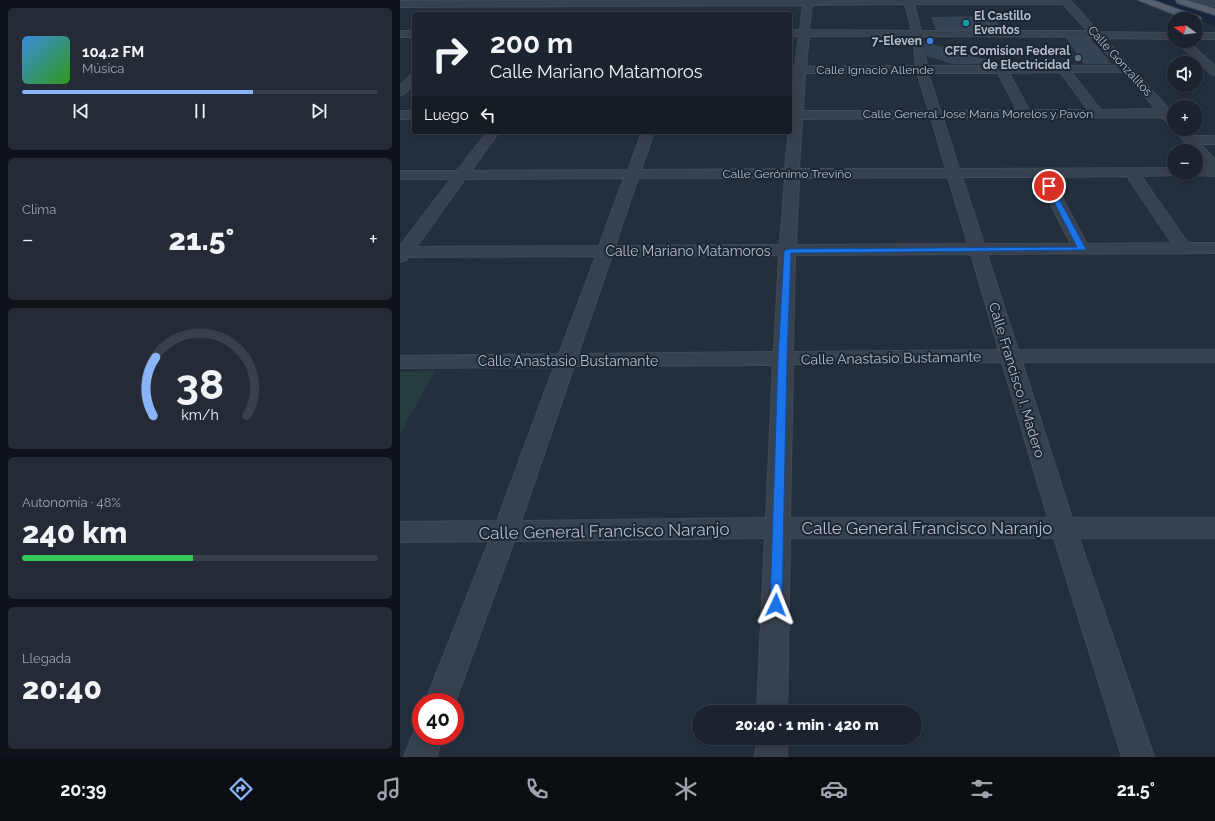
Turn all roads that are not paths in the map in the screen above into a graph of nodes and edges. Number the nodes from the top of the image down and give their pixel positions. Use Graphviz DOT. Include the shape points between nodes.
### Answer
graph roads {
  1 [pos="404,0"];
  2 [pos="1143,0"];
  3 [pos="588,1"];
  4 [pos="697,1"];
  5 [pos="808,1"];
  6 [pos="908,1"];
  7 [pos="1066,1"];
  8 [pos="1180,1"];
  9 [pos="495,2"];
  10 [pos="400,3"];
  11 [pos="1215,3"];
  12 [pos="484,12"];
  13 [pos="580,12"];
  14 [pos="694,12"];
  15 [pos="1176,12"];
  16 [pos="1215,12"];
  17 [pos="1203,22"];
  18 [pos="1209,24"];
  19 [pos="797,33"];
  20 [pos="917,33"];
  21 [pos="1203,33"];
  22 [pos="1215,33"];
  23 [pos="400,34"];
  24 [pos="412,34"];
  25 [pos="1094,34"];
  26 [pos="1167,34"];
  27 [pos="1203,36"];
  28 [pos="1215,36"];
  29 [pos="1189,48"];
  30 [pos="1002,69"];
  31 [pos="1063,69"];
  32 [pos="1128,69"];
  33 [pos="794,70"];
  34 [pos="922,70"];
  35 [pos="1215,72"];
  36 [pos="412,73"];
  37 [pos="400,92"];
  38 [pos="1024,113"];
  39 [pos="1096,113"];
  40 [pos="793,114"];
  41 [pos="936,114"];
  42 [pos="1167,114"];
  43 [pos="400,115"];
  44 [pos="412,115"];
  45 [pos="1167,118"];
  46 [pos="491,134"];
  47 [pos="647,134"];
  48 [pos="1186,136"];
  49 [pos="1190,140"];
  50 [pos="1215,140"];
  51 [pos="1215,168"];
  52 [pos="1131,172"];
  53 [pos="1167,172"];
  54 [pos="1203,172"];
  55 [pos="1215,172"];
  56 [pos="1042,173"];
  57 [pos="461,174"];
  58 [pos="633,174"];
  59 [pos="791,174"];
  60 [pos="954,174"];
  61 [pos="400,175"];
  62 [pos="1183,248"];
  63 [pos="1215,248"];
  64 [pos="978,249"];
  65 [pos="1082,249"];
  66 [pos="606,251"];
  67 [pos="788,251"];
  68 [pos="401,254"];
  69 [pos="1010,356"];
  70 [pos="1215,356"];
  71 [pos="782,359"];
  72 [pos="400,362"];
  73 [pos="566,362"];
  74 [pos="779,528"];
  75 [pos="1063,528"];
  76 [pos="1215,528"];
  77 [pos="400,532"];
  78 [pos="505,532"];
  79 [pos="443,693"];
  80 [pos="772,705"];
  81 [pos="425,745"];
  82 [pos="772,745"];
  83 [pos="420,757"];
  84 [pos="771,757"];
  85 [pos="1138,757"];
  1 -- 10 [label="street"];
  2 -- 15 [label="main road"];
  3 -- 4 [label="street"];
  3 -- 9 [label="street"];
  3 -- 13 [label="street"];
  4 -- 5 [label="street"];
  4 -- 14 [label="street"];
  5 -- 6 [label="street"];
  5 -- 19 [label="street"];
  6 -- 7 [label="street"];
  6 -- 20 [label="street, Calle Francisco I. Madero"];
  7 -- 25 [label="street, Calle Gonzalitos"];
  8 -- 11 [label="street"];
  8 -- 16 [label="main road"];
  9 -- 10 [label="street"];
  9 -- 12 [label="street"];
  17 -- 18 [label="main road"];
  19 -- 20 [label="street"];
  19 -- 33 [label="street"];
  20 -- 25 [label="street"];
  20 -- 34 [label="street, Calle Francisco I. Madero"];
  21 -- 22 [label="street"];
  23 -- 24 [label="street"];
  25 -- 26 [label="street"];
  25 -- 32 [label="street, Calle Gonzalitos"];
  27 -- 28 [label="street"];
  29 -- 35 [label="street"];
  30 -- 31 [label="street, Calle Ignacio Allende"];
  30 -- 34 [label="street, Calle Ignacio Allende"];
  30 -- 38 [label="street"];
  31 -- 32 [label="street, Calle Ignacio Allende"];
  31 -- 39 [label="street"];
  32 -- 42 [label="street, Calle Gonzalitos"];
  33 -- 34 [label="street, Calle Ignacio Allende"];
  33 -- 40 [label="street"];
  34 -- 41 [label="street, Calle Francisco I. Madero"];
  36 -- 37 [label="street"];
  38 -- 39 [label="street, Calle General Jose María Morelos y Pavón"];
  38 -- 41 [label="street, Calle General Jose María Morelos y Pavón"];
  39 -- 45 [label="street, Calle General Jose María Morelos y Pavón"];
  40 -- 41 [label="street, Calle General Jose María Morelos y Pavón"];
  40 -- 59 [label="street"];
  41 -- 60 [label="street, Calle Francisco I. Madero"];
  43 -- 44 [label="street"];
  46 -- 57 [label="street"];
  47 -- 58 [label="street"];
  48 -- 49 [label="street"];
  49 -- 50 [label="street"];
  49 -- 51 [label="street"];
  52 -- 53 [label="street, Calle Gerónimo Treviño"];
  52 -- 56 [label="street, Calle Gerónimo Treviño"];
  52 -- 62 [label="street"];
  54 -- 55 [label="street"];
  56 -- 60 [label="street, Calle Gerónimo Treviño"];
  56 -- 65 [label="street"];
  57 -- 58 [label="street, Calle Gerónimo Treviño"];
  57 -- 61 [label="street, Calle Gerónimo Treviño"];
  57 -- 68 [label="street"];
  58 -- 59 [label="street, Calle Gerónimo Treviño"];
  58 -- 66 [label="street"];
  59 -- 60 [label="street, Calle Gerónimo Treviño"];
  59 -- 67 [label="street"];
  60 -- 64 [label="street, Calle Francisco I. Madero"];
  62 -- 63 [label="street, Calle Mariano Matamoros"];
  62 -- 65 [label="street, Calle Mariano Matamoros"];
  64 -- 65 [label="street, Calle Mariano Matamoros"];
  64 -- 67 [label="street, Calle Mariano Matamoros"];
  64 -- 69 [label="street, Calle Francisco I. Madero"];
  66 -- 67 [label="street, Calle Mariano Matamoros"];
  66 -- 68 [label="street, Calle Mariano Matamoros"];
  66 -- 73 [label="street"];
  67 -- 71 [label="street"];
  69 -- 70 [label="street, Calle Anastasio Bustamante"];
  69 -- 71 [label="street, Calle Anastasio Bustamante"];
  69 -- 75 [label="street, Calle Francisco I. Madero"];
  71 -- 73 [label="street, Calle Anastasio Bustamante"];
  71 -- 74 [label="street"];
  72 -- 73 [label="street, Calle Anastasio Bustamante"];
  73 -- 78 [label="street"];
  74 -- 75 [label="street, Calle General Francisco Naranjo"];
  74 -- 78 [label="street, Calle General Francisco Naranjo"];
  74 -- 80 [label="street"];
  75 -- 76 [label="street, Calle General Francisco Naranjo"];
  75 -- 85 [label="street, Calle Francisco I. Madero"];
  77 -- 78 [label="street, Calle General Francisco Naranjo"];
  78 -- 79 [label="street"];
  81 -- 83 [label="street"];
  82 -- 84 [label="street"];
}
